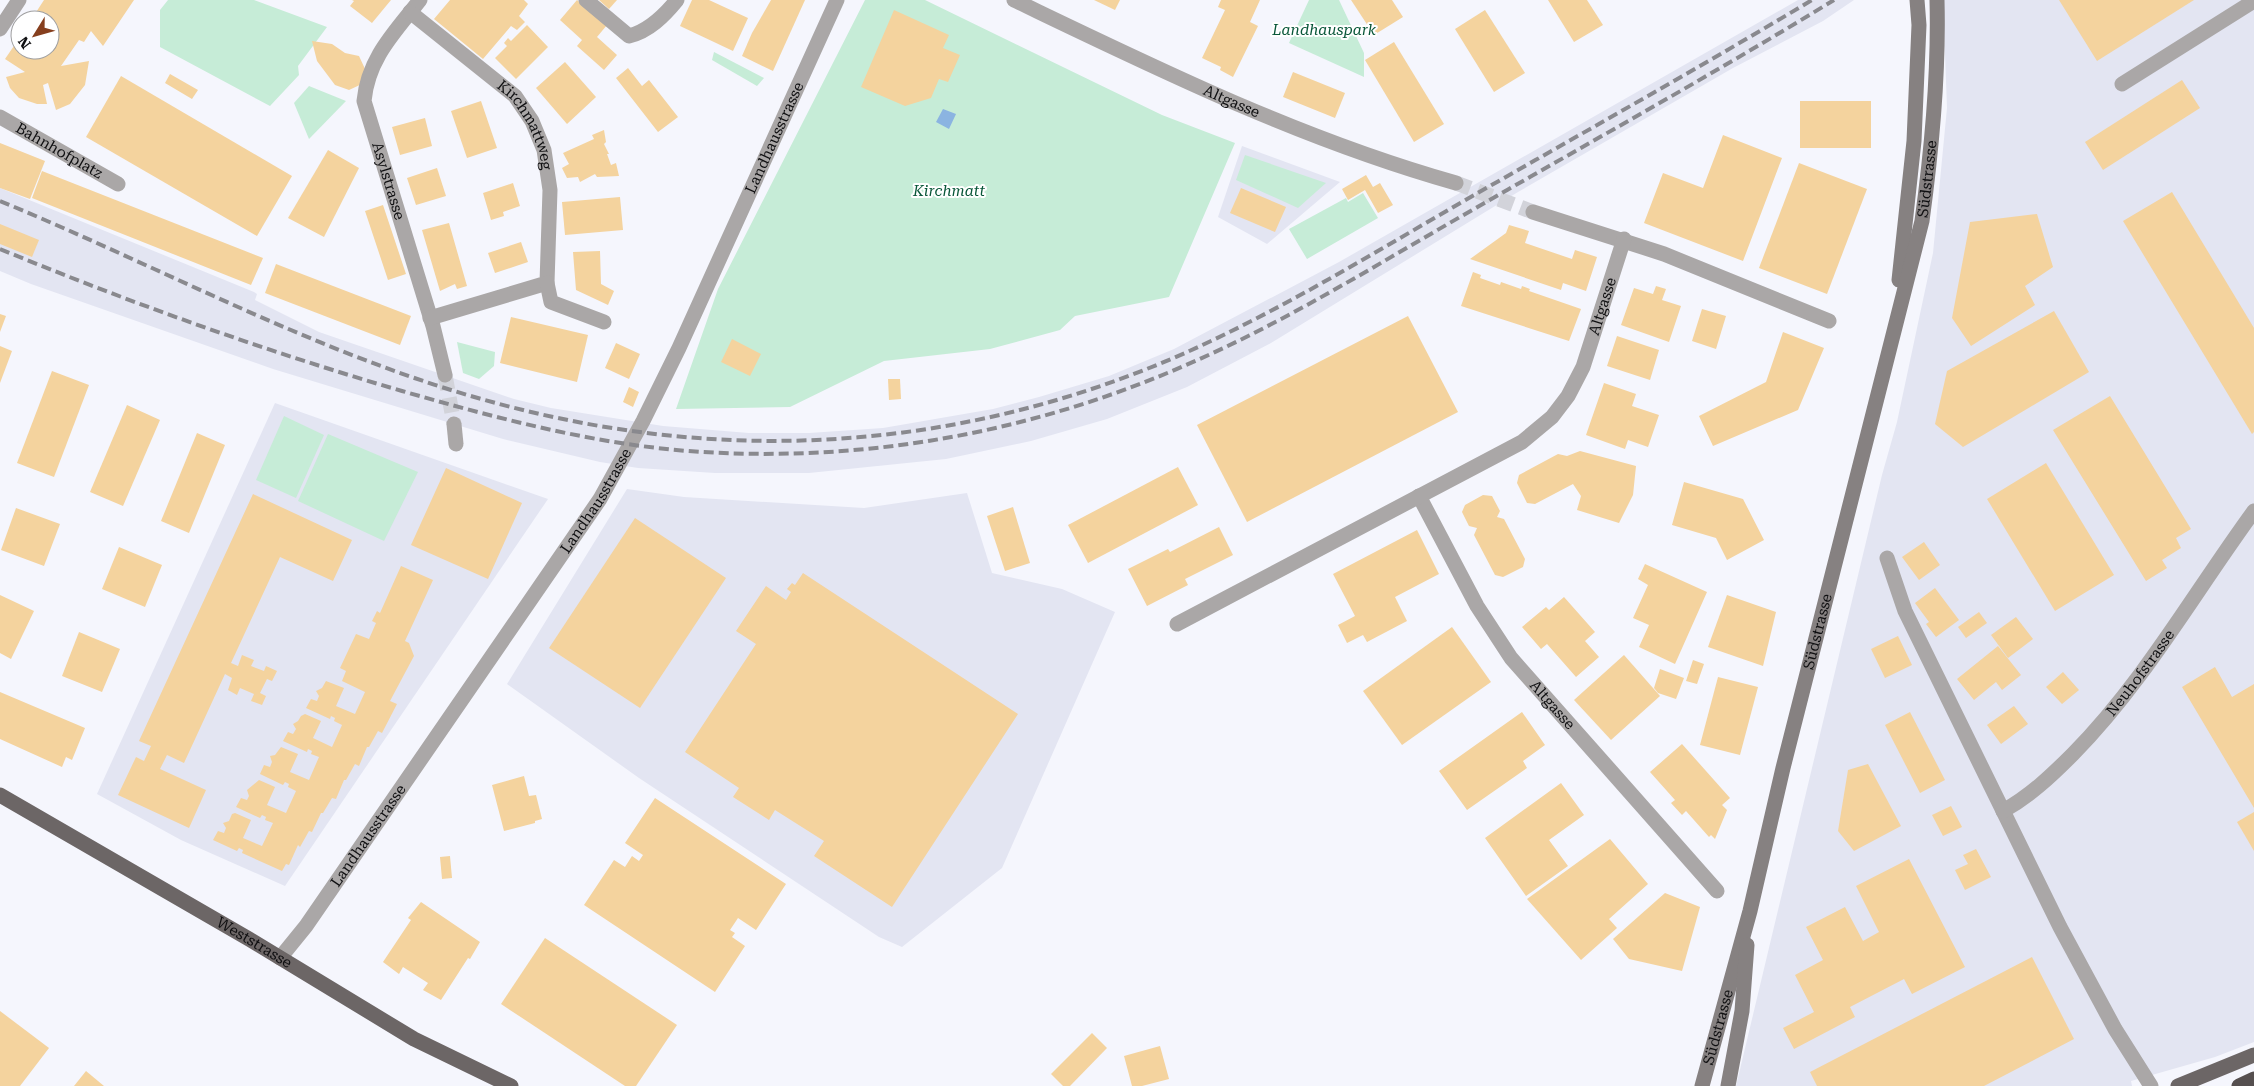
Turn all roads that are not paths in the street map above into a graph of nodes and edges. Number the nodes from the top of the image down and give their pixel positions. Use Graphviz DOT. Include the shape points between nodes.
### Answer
graph roads {
  1 [pos="19,0"];
  2 [pos="420,0"];
  3 [pos="586,0"];
  4 [pos="677,0"];
  5 [pos="837,0"];
  6 [pos="1014,0"];
  7 [pos="1917,0"];
  8 [pos="1937,0"];
  9 [pos="2254,1"];
  10 [pos="410,12"];
  11 [pos="0,29"];
  12 [pos="2122,84"];
  13 [pos="0,117"];
  14 [pos="1456,183"];
  15 [pos="118,184"];
  16 [pos="1533,212"];
  17 [pos="1624,239"];
  18 [pos="546,283"];
  19 [pos="430,318"];
  20 [pos="1829,321"];
  21 [pos="604,322"];
  22 [pos="1889,353"];
  23 [pos="445,376"];
  24 [pos="454,424"];
  25 [pos="456,444"];
  26 [pos="1419,496"];
  27 [pos="2254,512"];
  28 [pos="1887,558"];
  29 [pos="1177,624"];
  30 [pos="0,795"];
  31 [pos="2003,811"];
  32 [pos="1717,891"];
  33 [pos="1750,911"];
  34 [pos="280,958"];
  35 [pos="2254,1055"];
  36 [pos="2254,1079"];
  37 [pos="511,1086"];
  38 [pos="1702,1086"];
  39 [pos="1728,1086"];
  40 [pos="2151,1086"];
  41 [pos="2178,1086"];
  42 [pos="2239,1086"];
  1 -- 11 [label="street"];
  2 -- 10 [label="street, Asylstrasse"];
  3 -- 4 [label="street" via="629,36 652,26"];
  5 -- 34 [label="street, Landhausstrasse" via="661,386 600,499 306,926"];
  6 -- 14 [label="street, Altgasse" via="1173,78 1268,118 1372,158"];
  7 -- 22 [label="main road, Südstrasse" via="1914,141"];
  8 -- 22 [label="main road, Südstrasse" via="1937,77 1930,166 1922,222"];
  9 -- 12 [label="street"];
  10 -- 18 [label="street, Kirchmattweg" via="515,96 532,121 544,150 550,190"];
  10 -- 19 [label="street, Asylstrasse" via="376,56 364,100"];
  13 -- 15 [label="street, Bahnhofplatz"];
  16 -- 17 [label="street"];
  17 -- 20 [label="street"];
  17 -- 26 [label="street, Altgasse" via="1583,367 1568,396 1552,417 1522,442"];
  18 -- 19 [label="street"];
  18 -- 21 [label="street, Kirchmattweg" via="551,302"];
  19 -- 23 [label="street, Asylstrasse"];
  22 -- 33 [label="main road, Südstrasse" via="1783,768"];
  24 -- 25 [label="street"];
  26 -- 29 [label="street, Altgasse"];
  26 -- 32 [label="street, Altgasse" via="1477,606 1511,658"];
  27 -- 31 [label="street, Neuhofstrasse" via="2126,694 2095,732 2027,798"];
  28 -- 31 [label="street" via="1904,611"];
  30 -- 34 [label="main road, Weststrasse"];
  31 -- 40 [label="street" via="2098,997"];
  33 -- 38 [label="main road, Südstrasse"];
  33 -- 39 [label="main road, Südstrasse" via="1742,1011"];
  34 -- 37 [label="main road, Weststrasse" via="414,1039"];
  35 -- 41 [label="main road"];
  36 -- 42 [label="highway"];
}
